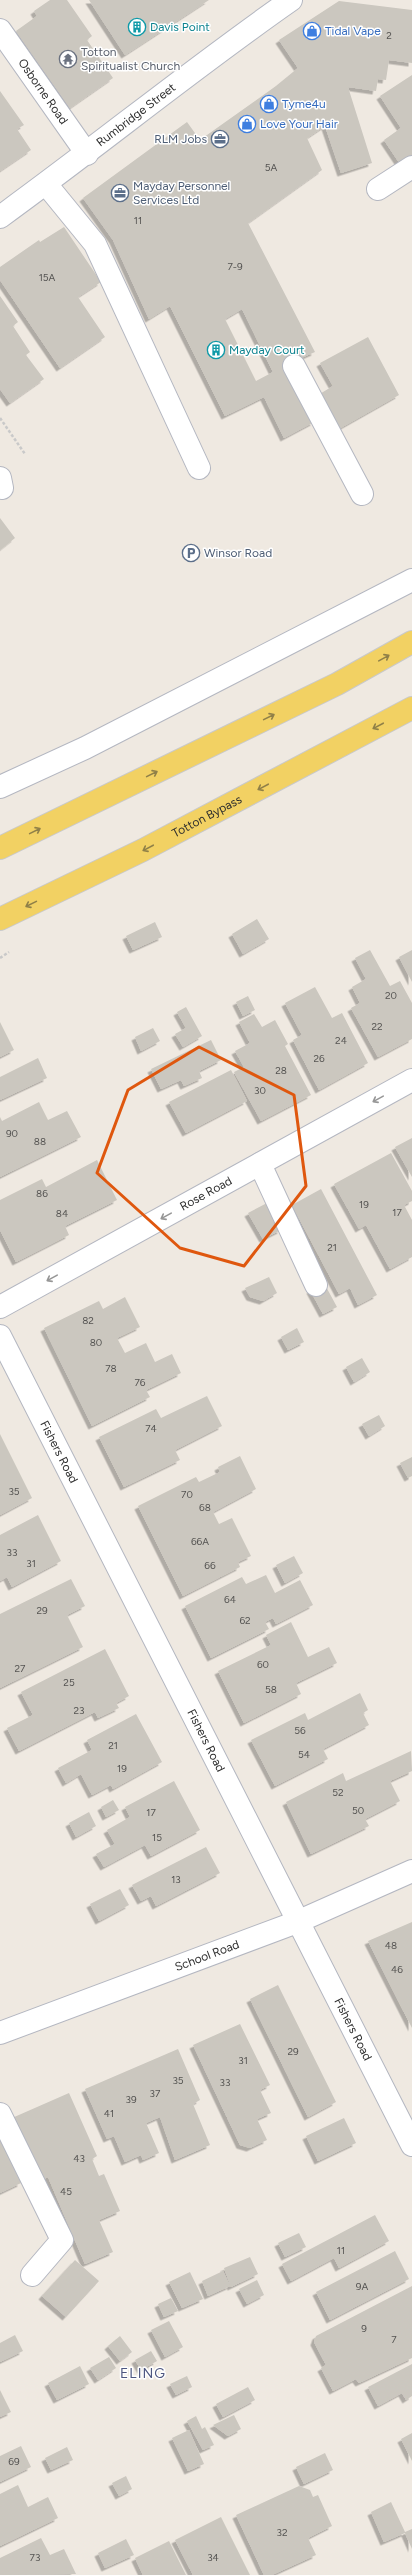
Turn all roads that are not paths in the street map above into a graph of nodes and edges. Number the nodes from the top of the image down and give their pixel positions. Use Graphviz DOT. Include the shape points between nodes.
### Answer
graph roads {
  1 [pos="291,0"];
  2 [pos="0,30"];
  3 [pos="87,154"];
  4 [pos="412,167"];
  5 [pos="46,184"];
  6 [pos="378,189"];
  7 [pos="0,217"];
  8 [pos="294,366"];
  9 [pos="199,468"];
  10 [pos="362,494"];
  11 [pos="412,580"];
  12 [pos="412,642"];
  13 [pos="412,708"];
  14 [pos="0,787"];
  15 [pos="0,848"];
  16 [pos="0,919"];
  17 [pos="412,1080"];
  18 [pos="260,1164"];
  19 [pos="316,1285"];
  20 [pos="0,1307"];
  21 [pos="0,1336"];
  22 [pos="412,1871"];
  23 [pos="297,1922"];
  24 [pos="0,2033"];
  25 [pos="0,2114"];
  26 [pos="412,2145"];
  27 [pos="32,2275"];
  1 -- 3 [label="street, Rumbridge Street" via="230,43"];
  2 -- 3 [label="street, Osborne Road"];
  3 -- 5 [label="street, Rumbridge Street"];
  4 -- 6 [label="street"];
  5 -- 7 [label="street, Rumbridge Street"];
  5 -- 9 [label="street" via="95,244"];
  8 -- 10 [label="street"];
  11 -- 14 [label="street" via="85,748"];
  15 -- 12 [label="main road, one-way" via="337,684"];
  13 -- 16 [label="main road, Totton Bypass, one-way" via="143,850"];
  17 -- 18 [label="street, Rose Road, one-way"];
  18 -- 19 [label="street"];
  18 -- 20 [label="street, Rose Road, one-way"];
  21 -- 23 [label="street, Fishers Road"];
  22 -- 23 [label="street, School Road"];
  23 -- 24 [label="street, School Road"];
  23 -- 26 [label="street, Fishers Road"];
  25 -- 27 [label="street" via="62,2240"];
}
